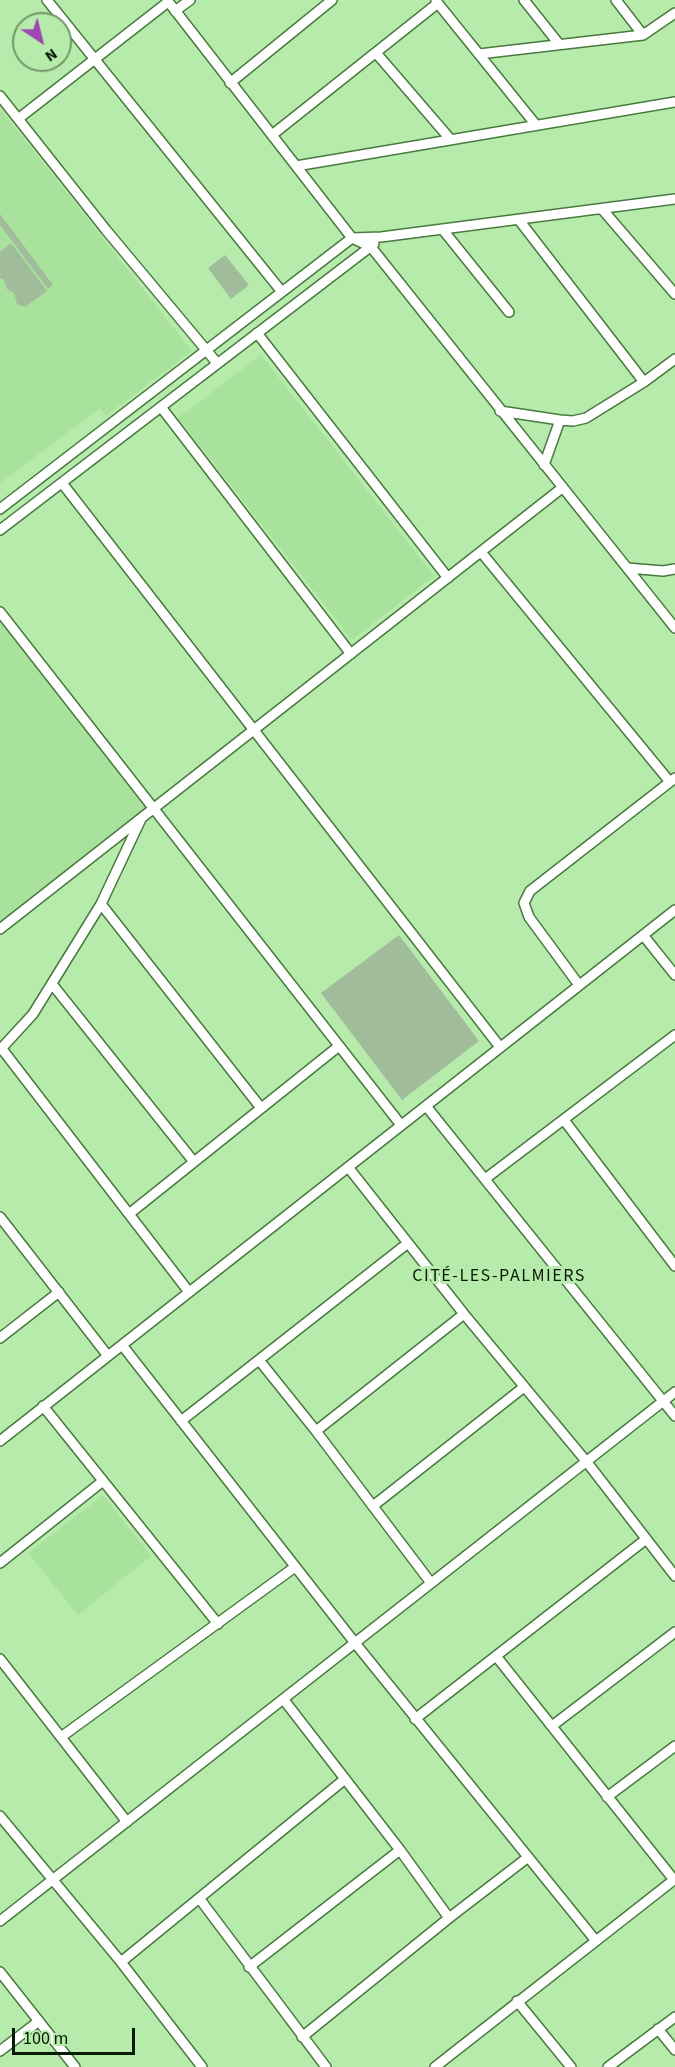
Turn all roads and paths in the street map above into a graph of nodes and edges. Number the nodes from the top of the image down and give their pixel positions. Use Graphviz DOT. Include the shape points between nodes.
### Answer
graph roads {
  1 [pos="47,0"];
  2 [pos="190,0"];
  3 [pos="332,0"];
  4 [pos="524,0"];
  5 [pos="616,0"];
  6 [pos="167,1"];
  7 [pos="437,2"];
  8 [pos="175,11"];
  9 [pos="675,13"];
  10 [pos="643,35"];
  11 [pos="559,44"];
  12 [pos="377,54"];
  13 [pos="479,54"];
  14 [pos="95,59"];
  15 [pos="230,83"];
  16 [pos="0,96"];
  17 [pos="675,102"];
  18 [pos="18,119"];
  19 [pos="536,125"];
  20 [pos="272,135"];
  21 [pos="451,140"];
  22 [pos="296,166"];
  23 [pos="675,199"];
  24 [pos="602,209"];
  25 [pos="519,220"];
  26 [pos="443,230"];
  27 [pos="381,237"];
  28 [pos="352,238"];
  29 [pos="371,247"];
  30 [pos="282,292"];
  31 [pos="675,294"];
  32 [pos="508,312"];
  33 [pos="257,333"];
  34 [pos="206,350"];
  35 [pos="675,359"];
  36 [pos="217,363"];
  37 [pos="644,382"];
  38 [pos="161,407"];
  39 [pos="500,411"];
  40 [pos="560,420"];
  41 [pos="544,465"];
  42 [pos="62,483"];
  43 [pos="562,488"];
  44 [pos="0,509"];
  45 [pos="0,530"];
  46 [pos="482,552"];
  47 [pos="627,568"];
  48 [pos="675,569"];
  49 [pos="448,578"];
  50 [pos="0,612"];
  51 [pos="675,628"];
  52 [pos="351,654"];
  53 [pos="253,729"];
  54 [pos="672,780"];
  55 [pos="154,808"];
  56 [pos="142,817"];
  57 [pos="102,904"];
  58 [pos="675,910"];
  59 [pos="0,929"];
  60 [pos="643,935"];
  61 [pos="675,975"];
  62 [pos="52,984"];
  63 [pos="579,985"];
  64 [pos="675,1035"];
  65 [pos="339,1046"];
  66 [pos="500,1047"];
  67 [pos="1,1049"];
  68 [pos="426,1106"];
  69 [pos="261,1108"];
  70 [pos="564,1119"];
  71 [pos="401,1125"];
  72 [pos="194,1162"];
  73 [pos="348,1167"];
  74 [pos="485,1179"];
  75 [pos="129,1214"];
  76 [pos="0,1217"];
  77 [pos="408,1243"];
  78 [pos="675,1265"];
  79 [pos="59,1292"];
  80 [pos="189,1292"];
  81 [pos="464,1314"];
  82 [pos="0,1338"];
  83 [pos="122,1345"];
  84 [pos="108,1356"];
  85 [pos="259,1360"];
  86 [pos="524,1387"];
  87 [pos="675,1392"];
  88 [pos="663,1401"];
  89 [pos="43,1406"];
  90 [pos="675,1416"];
  91 [pos="181,1420"];
  92 [pos="316,1431"];
  93 [pos="0,1440"];
  94 [pos="586,1461"];
  95 [pos="103,1481"];
  96 [pos="373,1506"];
  97 [pos="645,1540"];
  98 [pos="0,1563"];
  99 [pos="295,1567"];
  100 [pos="675,1576"];
  101 [pos="431,1583"];
  102 [pos="218,1624"];
  103 [pos="675,1632"];
  104 [pos="355,1643"];
  105 [pos="496,1656"];
  106 [pos="0,1659"];
  107 [pos="284,1700"];
  108 [pos="416,1719"];
  109 [pos="552,1726"];
  110 [pos="61,1737"];
  111 [pos="675,1746"];
  112 [pos="345,1779"];
  113 [pos="607,1797"];
  114 [pos="0,1816"];
  115 [pos="127,1822"];
  116 [pos="400,1850"];
  117 [pos="527,1858"];
  118 [pos="52,1880"];
  119 [pos="675,1880"];
  120 [pos="199,1898"];
  121 [pos="449,1918"];
  122 [pos="0,1921"];
  123 [pos="596,1941"];
  124 [pos="121,1962"];
  125 [pos="249,1967"];
  126 [pos="0,1972"];
  127 [pos="517,2001"];
  128 [pos="675,2017"];
  129 [pos="39,2021"];
  130 [pos="658,2030"];
  131 [pos="302,2037"];
  132 [pos="0,2050"];
  133 [pos="675,2050"];
  134 [pos="446,2063"];
  135 [pos="75,2067"];
  136 [pos="202,2067"];
  137 [pos="326,2067"];
  138 [pos="435,2067"];
  139 [pos="571,2067"];
  140 [pos="608,2067"];
  1 -- 14 [label="street"];
  2 -- 8 [label="street"];
  3 -- 15 [label="street"];
  4 -- 11 [label="street"];
  5 -- 10 [label="street"];
  6 -- 8 [label="street"];
  6 -- 14 [label="street"];
  7 -- 12 [label="street"];
  7 -- 13 [label="street"];
  8 -- 15 [label="street"];
  9 -- 10 [label="street"];
  10 -- 11 [label="street"];
  11 -- 13 [label="street"];
  12 -- 20 [label="street"];
  12 -- 21 [label="street"];
  13 -- 19 [label="street"];
  14 -- 18 [label="street"];
  14 -- 30 [label="street"];
  15 -- 20 [label="street"];
  16 -- 18 [label="street"];
  17 -- 19 [label="street"];
  18 -- 34 [label="street"];
  19 -- 21 [label="street"];
  20 -- 22 [label="street"];
  21 -- 22 [label="street"];
  22 -- 28 [label="street"];
  23 -- 24 [label="street"];
  24 -- 25 [label="street"];
  24 -- 31 [label="street"];
  25 -- 26 [label="street"];
  25 -- 37 [label="street"];
  26 -- 27 [label="street"];
  26 -- 32 [label="street"];
  27 -- 28 [label="street"];
  27 -- 29 [label="street"];
  28 -- 29 [label="street"];
  28 -- 30 [label="street"];
  29 -- 33 [label="street"];
  29 -- 39 [label="street"];
  30 -- 34 [label="street"];
  33 -- 36 [label="street"];
  33 -- 49 [label="street"];
  34 -- 36 [label="street"];
  34 -- 44 [label="street"];
  35 -- 37 [label="street"];
  36 -- 38 [label="street"];
  37 -- 40 [label="street" via="586,418"];
  38 -- 42 [label="street"];
  38 -- 52 [label="street"];
  39 -- 40 [label="street"];
  39 -- 41 [label="street"];
  40 -- 41 [label="street"];
  41 -- 43 [label="street"];
  42 -- 45 [label="street"];
  42 -- 53 [label="street"];
  43 -- 46 [label="street"];
  43 -- 47 [label="street"];
  46 -- 49 [label="street"];
  46 -- 54 [label="street"];
  47 -- 48 [label="street"];
  47 -- 51 [label="street"];
  49 -- 52 [label="street"];
  50 -- 55 [label="street"];
  52 -- 53 [label="street"];
  53 -- 55 [label="street"];
  53 -- 66 [label="street"];
  54 -- 63 [label="street" via="530,891 524,903 529,917"];
  55 -- 56 [label="street"];
  55 -- 65 [label="street"];
  56 -- 57 [label="street"];
  56 -- 59 [label="street"];
  57 -- 62 [label="street"];
  57 -- 69 [label="street"];
  58 -- 60 [label="street"];
  60 -- 61 [label="street"];
  60 -- 63 [label="street"];
  62 -- 67 [label="street" via="33,1014"];
  62 -- 72 [label="street"];
  63 -- 66 [label="street"];
  64 -- 70 [label="street"];
  65 -- 69 [label="street"];
  65 -- 71 [label="street"];
  66 -- 68 [label="street"];
  67 -- 75 [label="street"];
  68 -- 71 [label="street"];
  68 -- 74 [label="street"];
  69 -- 72 [label="street"];
  70 -- 74 [label="street"];
  70 -- 78 [label="street"];
  71 -- 73 [label="street"];
  72 -- 75 [label="street"];
  73 -- 77 [label="street"];
  73 -- 80 [label="street"];
  74 -- 88 [label="street"];
  75 -- 80 [label="street"];
  76 -- 79 [label="street"];
  77 -- 81 [label="street"];
  77 -- 85 [label="street"];
  79 -- 82 [label="street"];
  79 -- 84 [label="street"];
  80 -- 83 [label="street"];
  81 -- 86 [label="street"];
  81 -- 92 [label="street"];
  83 -- 84 [label="street"];
  83 -- 91 [label="street"];
  84 -- 89 [label="street"];
  85 -- 91 [label="street"];
  85 -- 92 [label="street"];
  86 -- 94 [label="street"];
  86 -- 96 [label="street"];
  87 -- 88 [label="street"];
  88 -- 90 [label="street"];
  88 -- 94 [label="street"];
  89 -- 93 [label="street"];
  89 -- 95 [label="street"];
  91 -- 99 [label="street"];
  92 -- 96 [label="street"];
  94 -- 97 [label="street"];
  94 -- 101 [label="street"];
  95 -- 98 [label="street"];
  95 -- 102 [label="street"];
  96 -- 101 [label="street"];
  97 -- 100 [label="street"];
  97 -- 105 [label="street"];
  99 -- 102 [label="street"];
  99 -- 104 [label="street"];
  101 -- 104 [label="street"];
  102 -- 110 [label="street"];
  103 -- 109 [label="street"];
  104 -- 107 [label="street"];
  104 -- 108 [label="street"];
  105 -- 108 [label="street"];
  105 -- 109 [label="street"];
  106 -- 110 [label="street"];
  107 -- 112 [label="street"];
  107 -- 115 [label="street"];
  108 -- 117 [label="street"];
  109 -- 113 [label="street"];
  110 -- 115 [label="street"];
  111 -- 113 [label="street"];
  112 -- 116 [label="street"];
  112 -- 120 [label="street"];
  113 -- 119 [label="street"];
  114 -- 118 [label="street"];
  115 -- 118 [label="street"];
  116 -- 121 [label="street"];
  116 -- 125 [label="street"];
  117 -- 121 [label="street"];
  117 -- 123 [label="street"];
  118 -- 122 [label="street"];
  118 -- 124 [label="street"];
  119 -- 123 [label="street"];
  120 -- 124 [label="street"];
  120 -- 125 [label="street"];
  121 -- 131 [label="street"];
  123 -- 127 [label="street"];
  124 -- 136 [label="street"];
  125 -- 131 [label="street"];
  126 -- 129 [label="street"];
  127 -- 134 [label="street"];
  127 -- 139 [label="street"];
  128 -- 130 [label="street"];
  129 -- 132 [label="street"];
  129 -- 135 [label="street"];
  130 -- 133 [label="street"];
  130 -- 140 [label="street"];
  131 -- 137 [label="street"];
  134 -- 138 [label="street"];
}
